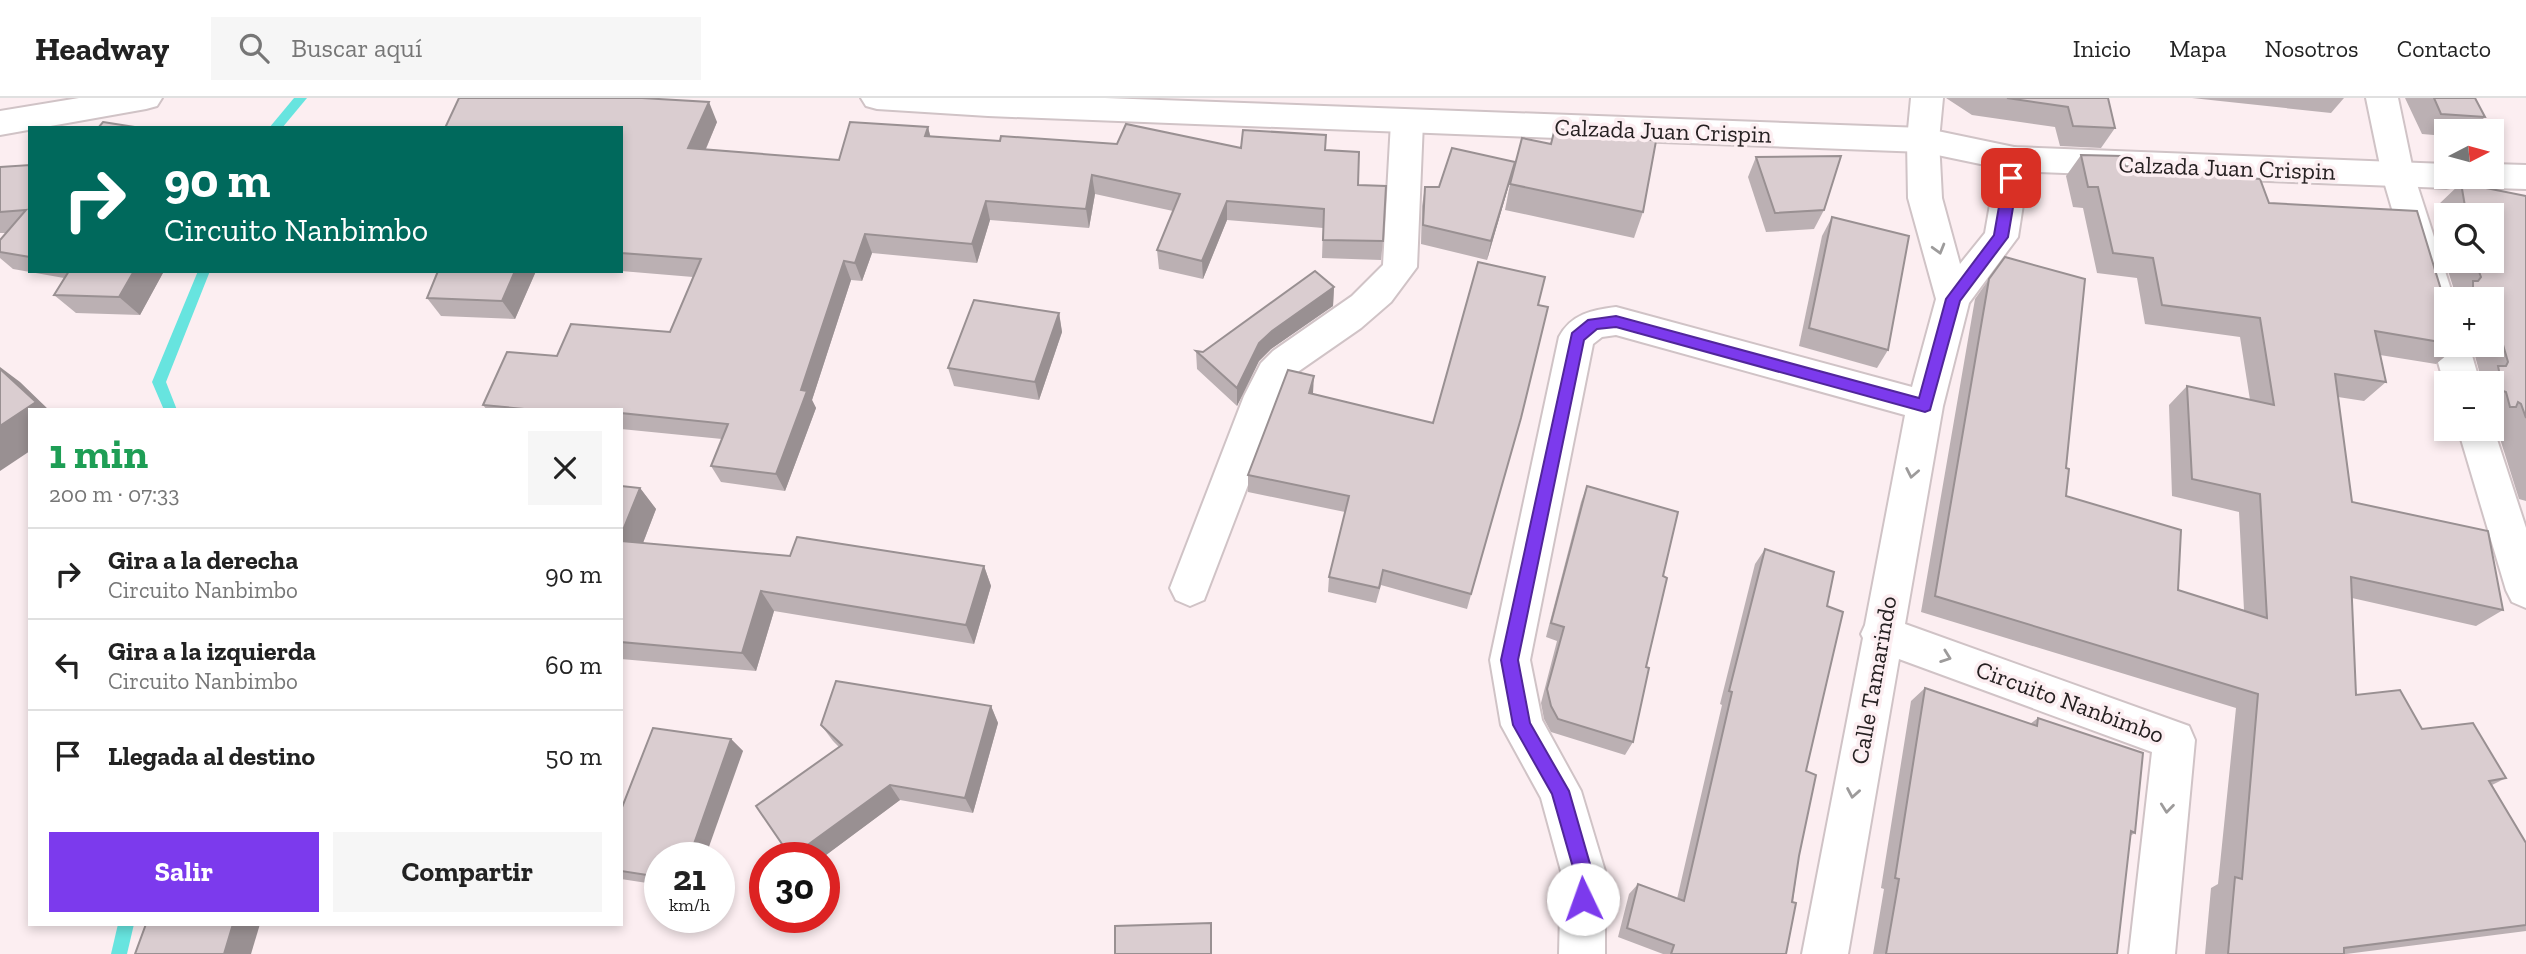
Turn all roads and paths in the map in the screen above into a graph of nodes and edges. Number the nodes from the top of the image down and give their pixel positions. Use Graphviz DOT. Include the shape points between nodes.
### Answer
graph roads {
  1 [pos="146,98"];
  2 [pos="877,98"];
  3 [pos="1927,98"];
  4 [pos="2382,98"];
  5 [pos="990,102"];
  6 [pos="1407,122"];
  7 [pos="0,123"];
  8 [pos="1923,141"];
  9 [pos="2014,159"];
  10 [pos="2399,175"];
  11 [pos="2434,176"];
  12 [pos="2434,291"];
  13 [pos="1953,299"];
  14 [pos="1925,405"];
  15 [pos="2480,441"];
  16 [pos="1190,588"];
  17 [pos="2526,590"];
  18 [pos="1881,634"];
  19 [pos="1582,954"];
  20 [pos="1825,954"];
  21 [pos="2152,954"];
  1 -- 7 [label="street"];
  2 -- 5 [label="street, Calzada Juan Crispin"];
  3 -- 8 [label="street"];
  4 -- 10 [label="street"];
  5 -- 6 [label="street, Calzada Juan Crispin"];
  6 -- 8 [label="street, Calzada Juan Crispin"];
  6 -- 16 [label="street" via="1399,267 1393,280 1273,373"];
  8 -- 9 [label="street, Calzada Juan Crispin"];
  8 -- 13 [label="street, one-way" via="1924,198"];
  9 -- 10 [label="street, Calzada Juan Crispin"];
  9 -- 13 [label="street" via="2001,237"];
  10 -- 11 [label="street, Calzada Juan Crispin"];
  10 -- 12 [label="street"];
  13 -- 14 [label="street"];
  14 -- 18 [label="street, Calle Tamarindo, one-way"];
  14 -- 19 [label="street" via="1616,321 1593,324 1577,337 1510,660 1522,725 1560,791 1583,871"];
  15 -- 17 [label="street"];
  18 -- 20 [label="street, Calle Tamarindo, one-way"];
  18 -- 21 [label="street, Circuito Nanbimbo, one-way" via="2174,740"];
}
